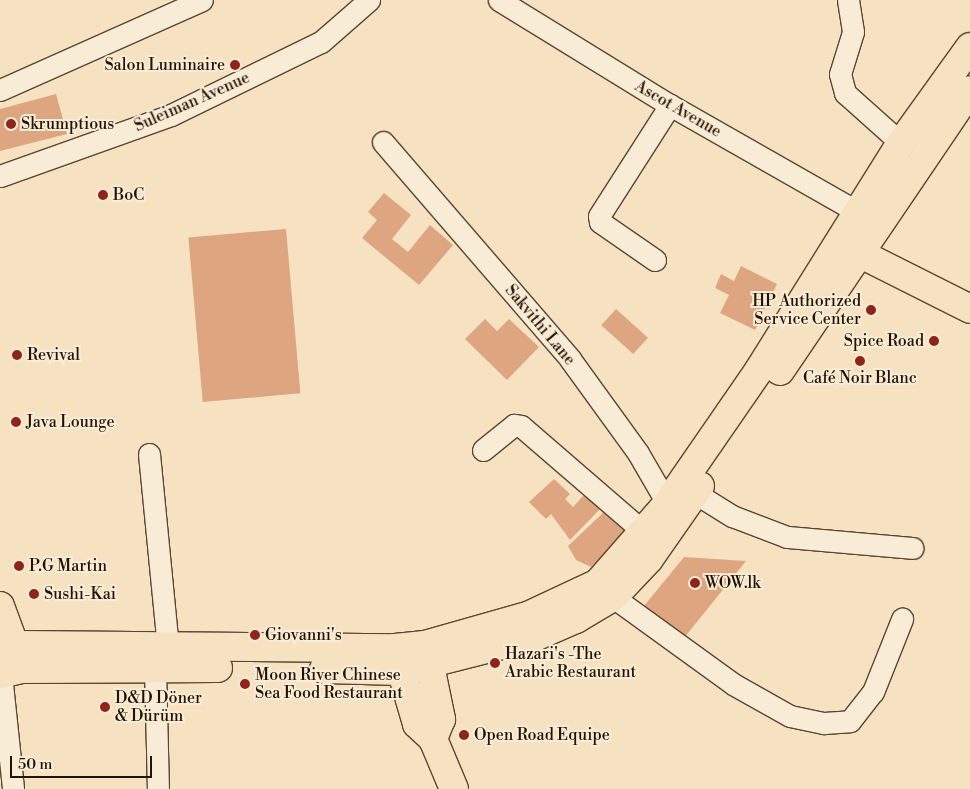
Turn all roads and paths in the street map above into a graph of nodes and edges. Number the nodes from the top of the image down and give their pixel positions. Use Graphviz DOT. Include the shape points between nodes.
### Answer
graph roads {
  1 [pos="202,0"];
  2 [pos="368,0"];
  3 [pos="499,0"];
  4 [pos="848,0"];
  5 [pos="970,46"];
  6 [pos="0,90"];
  7 [pos="970,90"];
  8 [pos="670,106"];
  9 [pos="383,142"];
  10 [pos="901,143"];
  11 [pos="0,176"];
  12 [pos="860,213"];
  13 [pos="848,248"];
  14 [pos="655,260"];
  15 [pos="970,310"];
  16 [pos="483,450"];
  17 [pos="149,454"];
  18 [pos="695,493"];
  19 [pos="672,513"];
  20 [pos="644,532"];
  21 [pos="913,548"];
  22 [pos="613,597"];
  23 [pos="0,606"];
  24 [pos="902,619"];
  25 [pos="428,654"];
  26 [pos="161,658"];
  27 [pos="398,660"];
  28 [pos="8,662"];
  29 [pos="433,739"];
  30 [pos="13,789"];
  31 [pos="158,789"];
  32 [pos="454,789"];
  1 -- 6 [label="street"];
  2 -- 11 [label="street, Suleiman Avenue" via="321,42 171,115"];
  3 -- 8 [label="street, Ascot Avenue"];
  4 -- 10 [label="street" via="853,32 840,74 845,93"];
  5 -- 10 [label="main road"];
  7 -- 13 [label="main road"];
  8 -- 12 [label="street, Ascot Avenue"];
  8 -- 14 [label="street" via="600,210 600,222"];
  9 -- 19 [label="street, Sakvithi Lane" via="570,359 638,453"];
  10 -- 12 [label="main road"];
  12 -- 13 [label="main road"];
  13 -- 15 [label="main road"];
  13 -- 18 [label="main road"];
  13 -- 19 [label="main road"];
  16 -- 20 [label="street" via="514,424 521,426"];
  17 -- 26 [label="street"];
  18 -- 19 [label="main road"];
  18 -- 21 [label="street" via="732,516 787,537"];
  19 -- 20 [label="main road"];
  19 -- 22 [label="main road"];
  20 -- 25 [label="main road" via="598,583 530,615"];
  22 -- 24 [label="street" via="733,684 790,716 824,723 850,721 873,692"];
  22 -- 25 [label="main road" via="537,636"];
  23 -- 28 [label="main road"];
  25 -- 27 [label="main road"];
  25 -- 29 [label="main road" via="441,719"];
  26 -- 27 [label="main road"];
  26 -- 28 [label="main road"];
  26 -- 31 [label="street"];
  27 -- 29 [label="main road" via="417,724"];
  28 -- 30 [label="street"];
  29 -- 32 [label="main road"];
}
